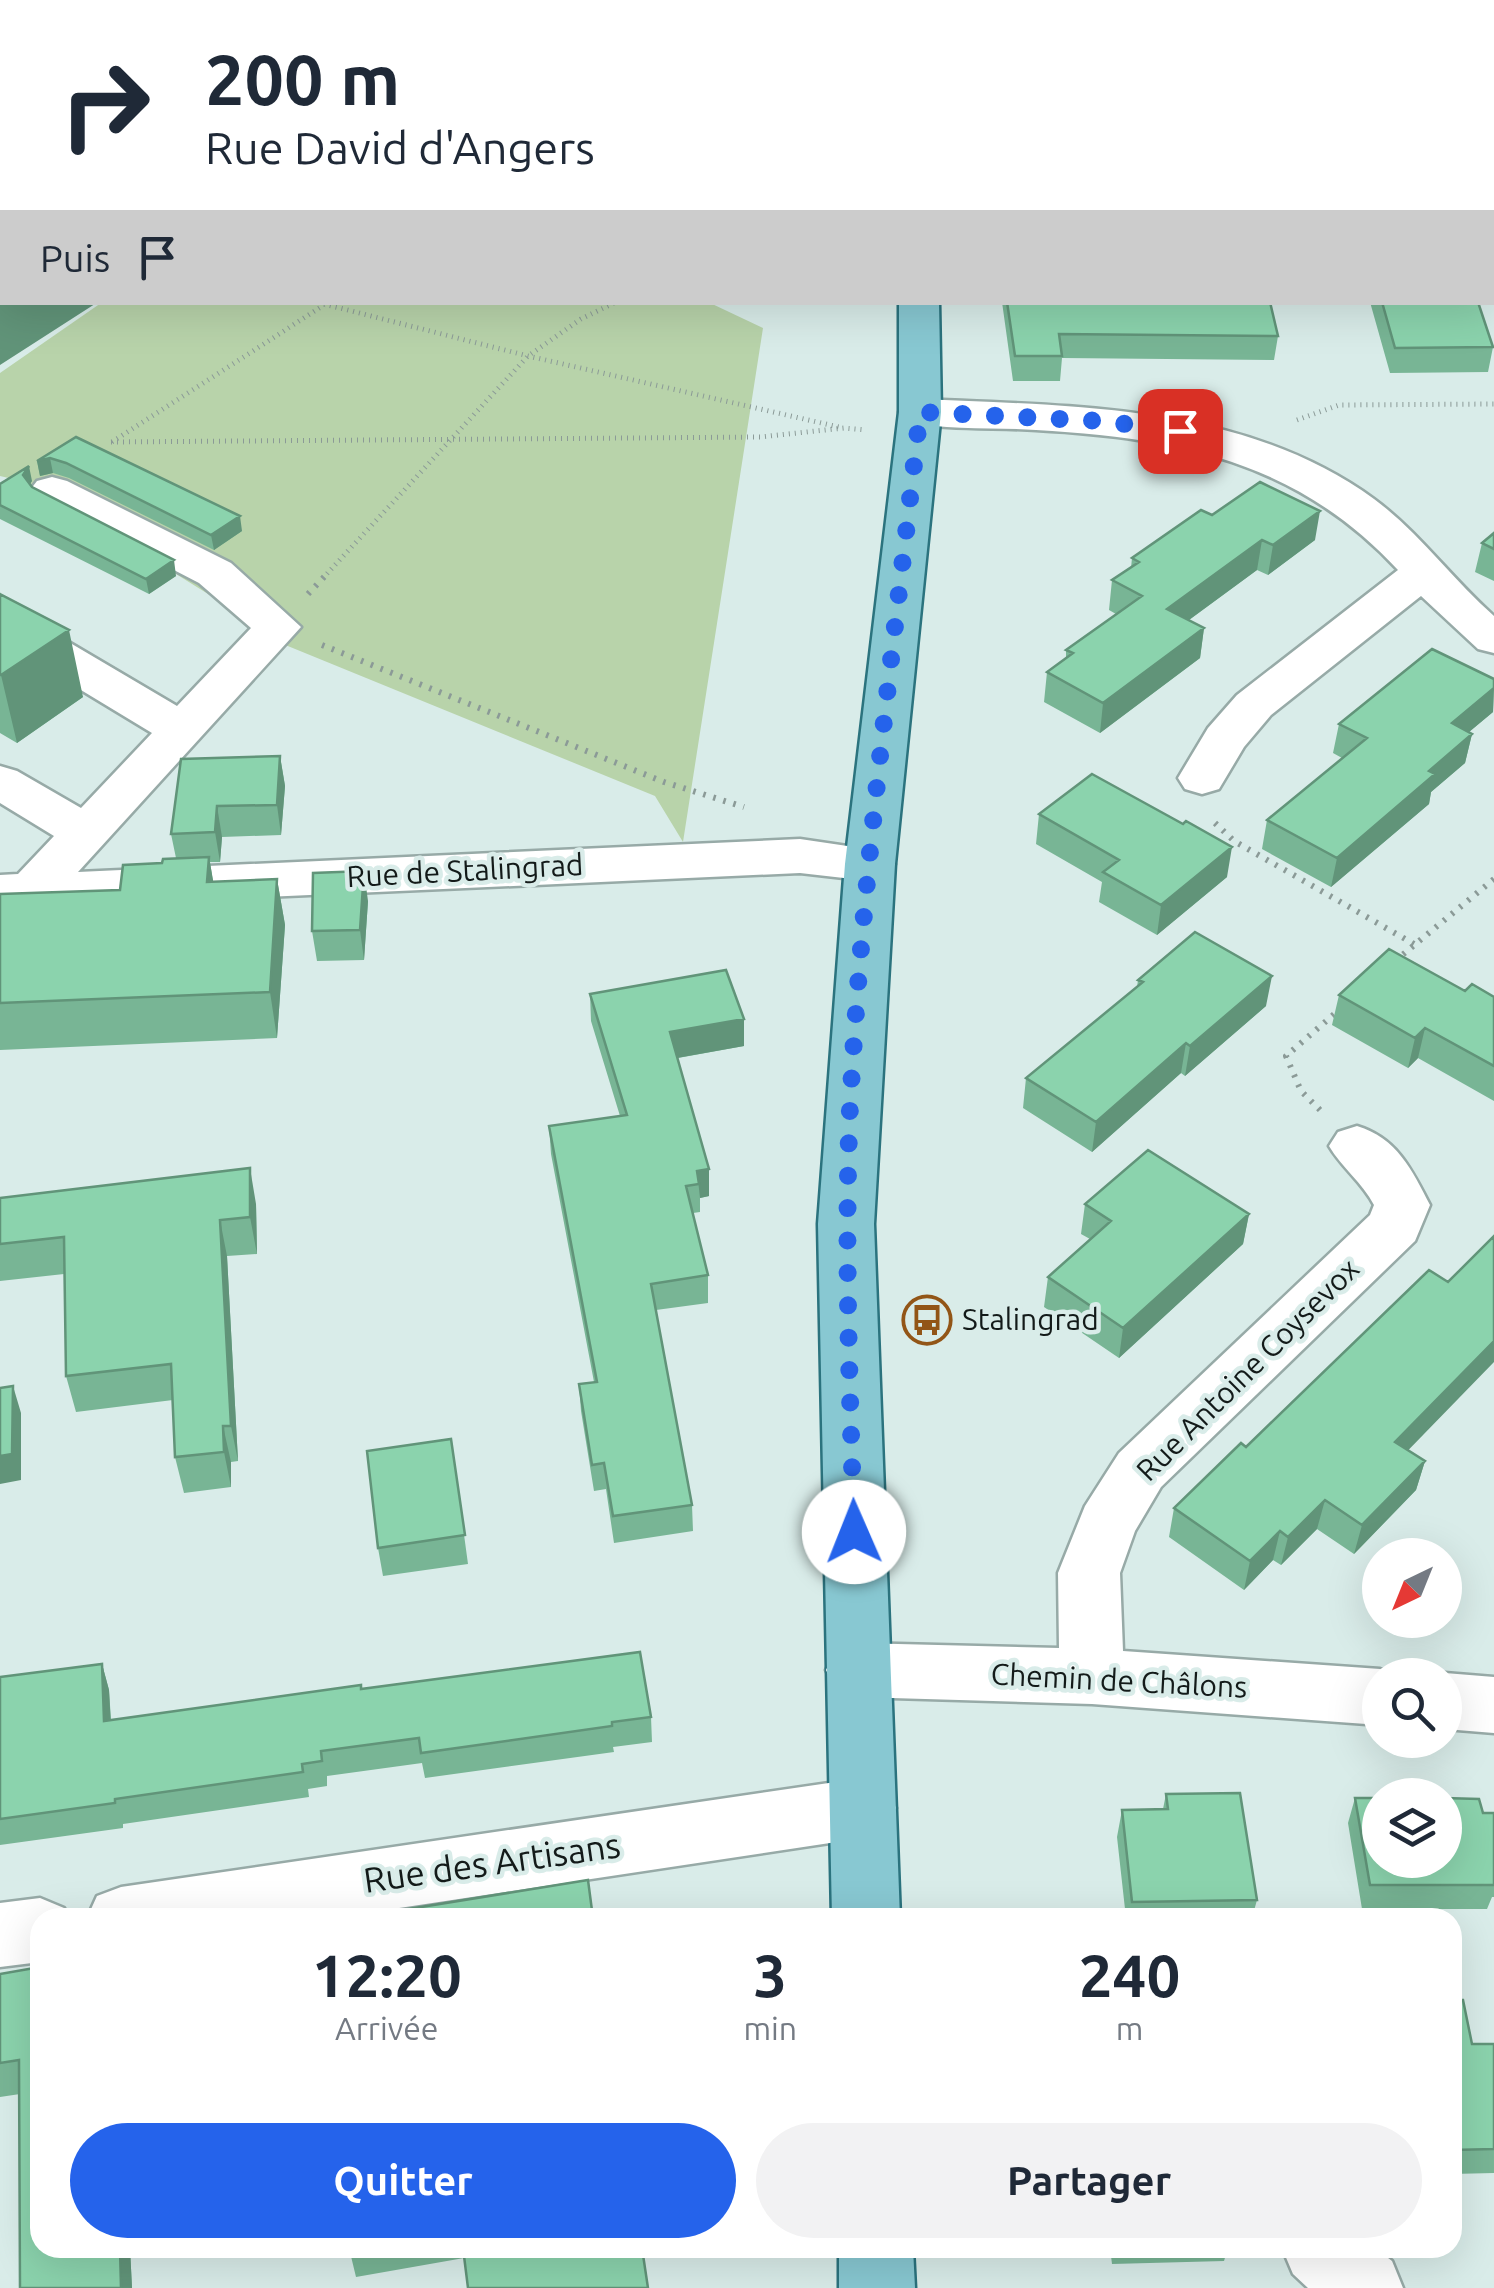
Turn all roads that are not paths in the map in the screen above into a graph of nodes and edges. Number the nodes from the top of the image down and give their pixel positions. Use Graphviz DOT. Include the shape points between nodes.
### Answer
graph roads {
  1 [pos="919,305"];
  2 [pos="919,423"];
  3 [pos="52,490"];
  4 [pos="1422,573"];
  5 [pos="0,621"];
  6 [pos="1494,640"];
  7 [pos="182,730"];
  8 [pos="1202,778"];
  9 [pos="0,782"];
  10 [pos="86,833"];
  11 [pos="870,864"];
  12 [pos="15,892"];
  13 [pos="1357,1146"];
  14 [pos="858,1670"];
  15 [pos="1092,1676"];
  16 [pos="1362,1696"];
  17 [pos="1462,1702"];
  18 [pos="1494,1705"];
  19 [pos="863,1808"];
  20 [pos="188,1908"];
  21 [pos="866,1908"];
  22 [pos="30,1932"];
  23 [pos="0,1936"];
  24 [pos="876,2258"];
  25 [pos="1330,2258"];
  26 [pos="877,2288"];
  27 [pos="1365,2288"];
  1 -- 2 [label="main road"];
  2 -- 4 [label="street" via="1143,425 1225,444 1281,464 1357,507"];
  2 -- 11 [label="main road"];
  3 -- 7 [label="street" via="215,573 278,627"];
  4 -- 6 [label="street"];
  4 -- 8 [label="street" via="1254,705"];
  5 -- 7 [label="street"];
  7 -- 10 [label="street"];
  9 -- 10 [label="street"];
  10 -- 12 [label="street"];
  11 -- 12 [label="street, Rue de Stalingrad" via="800,856"];
  11 -- 14 [label="main road" via="846,1224"];
  13 -- 15 [label="street, Rue Antoine Coysevox" via="1386,1173 1402,1204 1395,1226 1140,1470 1107,1524 1089,1573"];
  14 -- 15 [label="street, Chemin de Châlons"];
  14 -- 19 [label="main road"];
  15 -- 16 [label="street, Chemin de Châlons"];
  17 -- 18 [label="street"];
  19 -- 20 [label="street, Rue des Artisans"];
  19 -- 21 [label="main road"];
  22 -- 23 [label="street"];
  24 -- 26 [label="main road"];
  25 -- 27 [label="street"];
}
